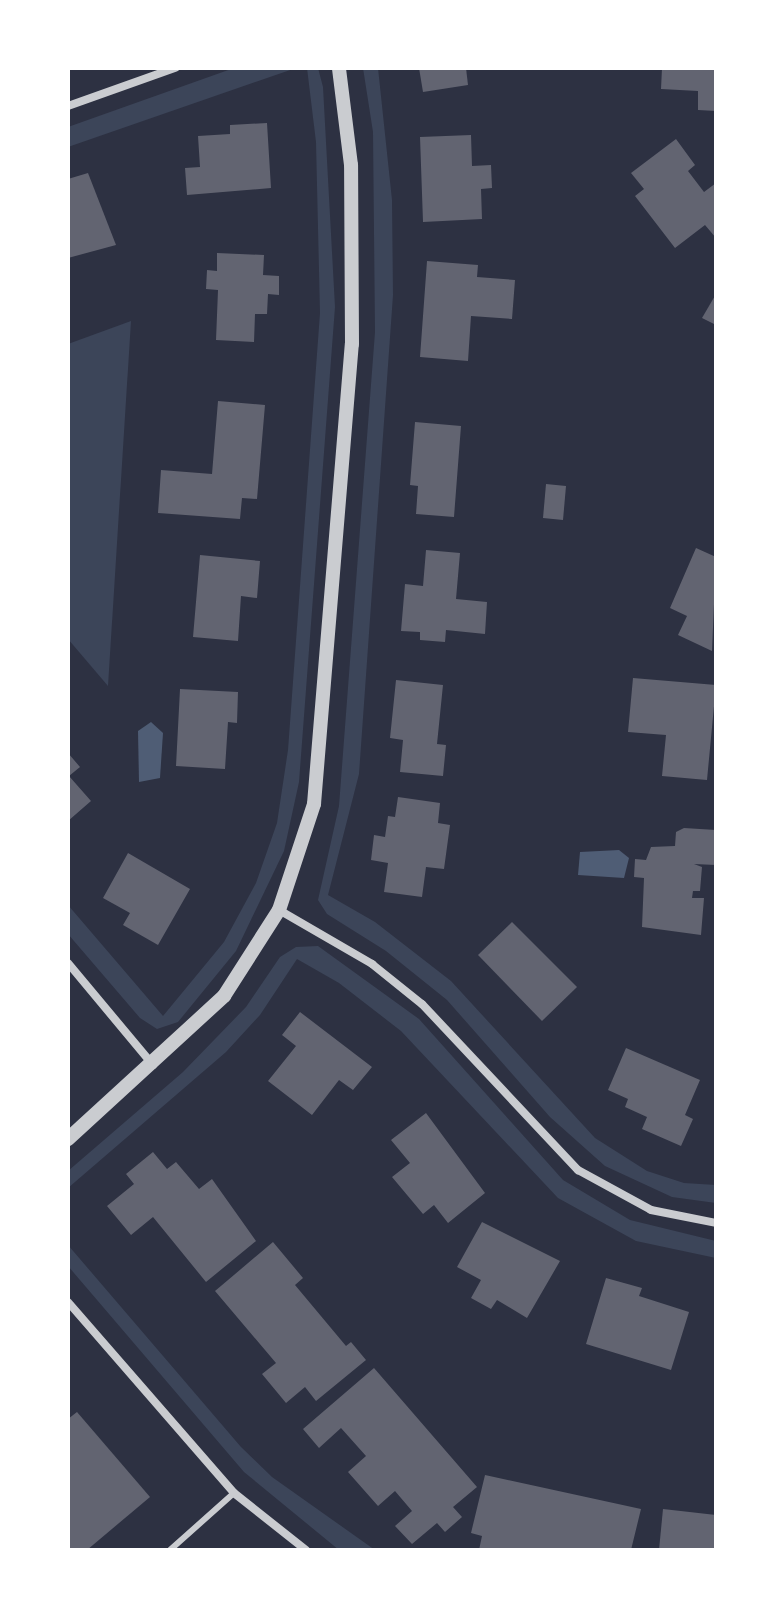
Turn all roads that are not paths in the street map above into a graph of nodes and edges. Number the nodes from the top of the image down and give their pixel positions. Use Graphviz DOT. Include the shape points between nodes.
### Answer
graph roads {
  1 [pos="175,68"];
  2 [pos="339,68"];
  3 [pos="68,106"];
  4 [pos="279,910"];
  5 [pos="68,963"];
  6 [pos="153,1065"];
  7 [pos="68,1139"];
  8 [pos="716,1223"];
  9 [pos="68,1302"];
  10 [pos="234,1493"];
  11 [pos="170,1550"];
  12 [pos="306,1550"];
  1 -- 3 [label="street"];
  2 -- 4 [label="street" via="351,180 352,344 314,804"];
  4 -- 6 [label="street" via="224,996"];
  4 -- 8 [label="street" via="372,964 422,1004 578,1170 651,1210"];
  5 -- 6 [label="street"];
  6 -- 7 [label="street"];
  9 -- 10 [label="street"];
  10 -- 11 [label="lane"];
  10 -- 12 [label="street"];
}
